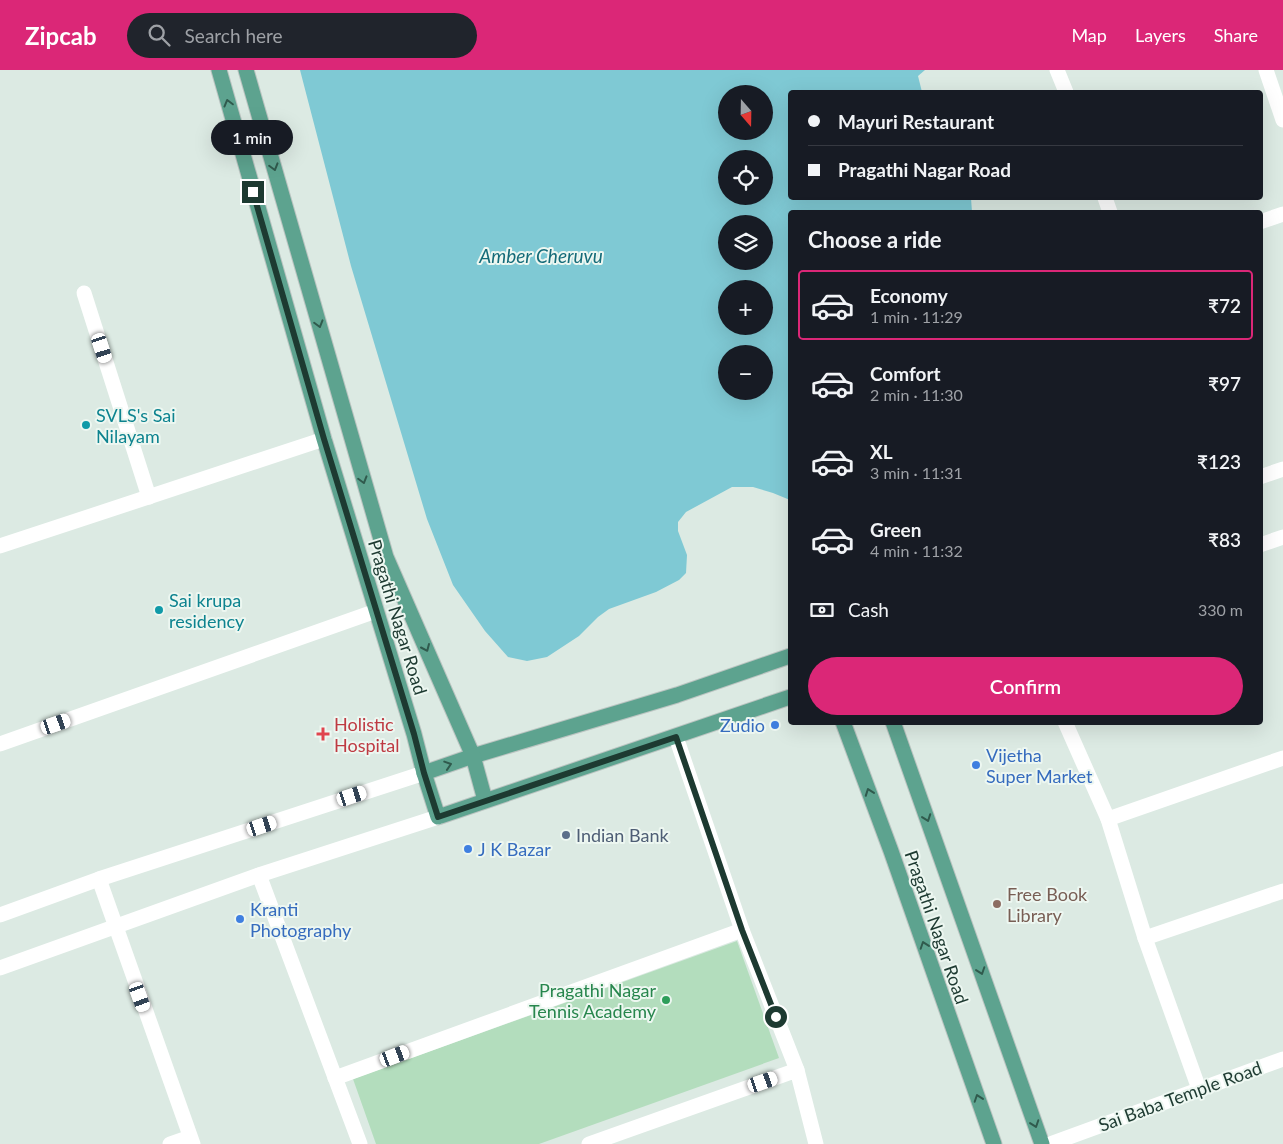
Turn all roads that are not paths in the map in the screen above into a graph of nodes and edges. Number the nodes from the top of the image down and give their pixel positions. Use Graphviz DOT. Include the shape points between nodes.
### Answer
graph roads {
  1 [pos="219,70"];
  2 [pos="246,70"];
  3 [pos="1057,70"];
  4 [pos="1266,70"];
  5 [pos="1065,90"];
  6 [pos="1283,120"];
  7 [pos="1283,214"];
  8 [pos="1263,221"];
  9 [pos="84,293"];
  10 [pos="324,439"];
  11 [pos="1283,469"];
  12 [pos="1263,476"];
  13 [pos="149,497"];
  14 [pos="1283,537"];
  15 [pos="1263,544"];
  16 [pos="0,546"];
  17 [pos="376,611"];
  18 [pos="788,657"];
  19 [pos="788,698"];
  20 [pos="844,725"];
  21 [pos="894,725"];
  22 [pos="1066,725"];
  23 [pos="676,737"];
  24 [pos="0,744"];
  25 [pos="473,756"];
  26 [pos="1283,758"];
  27 [pos="424,773"];
  28 [pos="485,800"];
  29 [pos="438,817"];
  30 [pos="1108,819"];
  31 [pos="259,875"];
  32 [pos="99,879"];
  33 [pos="1283,891"];
  34 [pos="0,915"];
  35 [pos="116,927"];
  36 [pos="742,930"];
  37 [pos="1145,938"];
  38 [pos="0,968"];
  39 [pos="1283,1059"];
  40 [pos="797,1070"];
  41 [pos="335,1078"];
  42 [pos="1199,1089"];
  43 [pos="191,1140"];
  44 [pos="170,1144"];
  45 [pos="360,1144"];
  46 [pos="589,1144"];
  47 [pos="816,1144"];
  48 [pos="994,1144"];
  49 [pos="1042,1144"];
  50 [pos="1050,1144"];
  10 -- 1 [label="main road, Pragathi Nagar Road, one-way"];
  2 -- 25 [label="main road, Pragathi Nagar Road, one-way" via="386,557"];
  3 -- 5 [label="street"];
  4 -- 6 [label="street"];
  7 -- 8 [label="street"];
  9 -- 13 [label="street"];
  10 -- 13 [label="street"];
  10 -- 17 [label="main road, Pragathi Nagar Road"];
  11 -- 12 [label="street"];
  13 -- 16 [label="street"];
  14 -- 15 [label="street"];
  17 -- 24 [label="street"];
  17 -- 27 [label="main road, Pragathi Nagar Road"];
  18 -- 25 [label="main road" via="677,695"];
  19 -- 23 [label="main road"];
  48 -- 20 [label="main road, Pragathi Nagar Road, one-way"];
  21 -- 49 [label="main road, Pragathi Nagar Road, one-way"];
  22 -- 30 [label="street"];
  23 -- 28 [label="main road"];
  23 -- 36 [label="street"];
  27 -- 25 [label="main road, one-way"];
  25 -- 28 [label="main road, Pragathi Nagar Road"];
  26 -- 30 [label="street"];
  27 -- 29 [label="main road, Pragathi Nagar Road"];
  27 -- 32 [label="street"];
  28 -- 29 [label="main road"];
  29 -- 31 [label="street"];
  30 -- 37 [label="street"];
  31 -- 35 [label="street"];
  31 -- 41 [label="street"];
  32 -- 34 [label="street"];
  32 -- 35 [label="street"];
  33 -- 37 [label="street"];
  35 -- 38 [label="street"];
  35 -- 43 [label="street"];
  36 -- 40 [label="street"];
  36 -- 41 [label="street"];
  37 -- 42 [label="street"];
  39 -- 42 [label="street, Sai Baba Temple Road"];
  40 -- 46 [label="street"];
  40 -- 47 [label="street"];
  41 -- 45 [label="street"];
  42 -- 50 [label="street, Sai Baba Temple Road"];
  43 -- 44 [label="street"];
}
